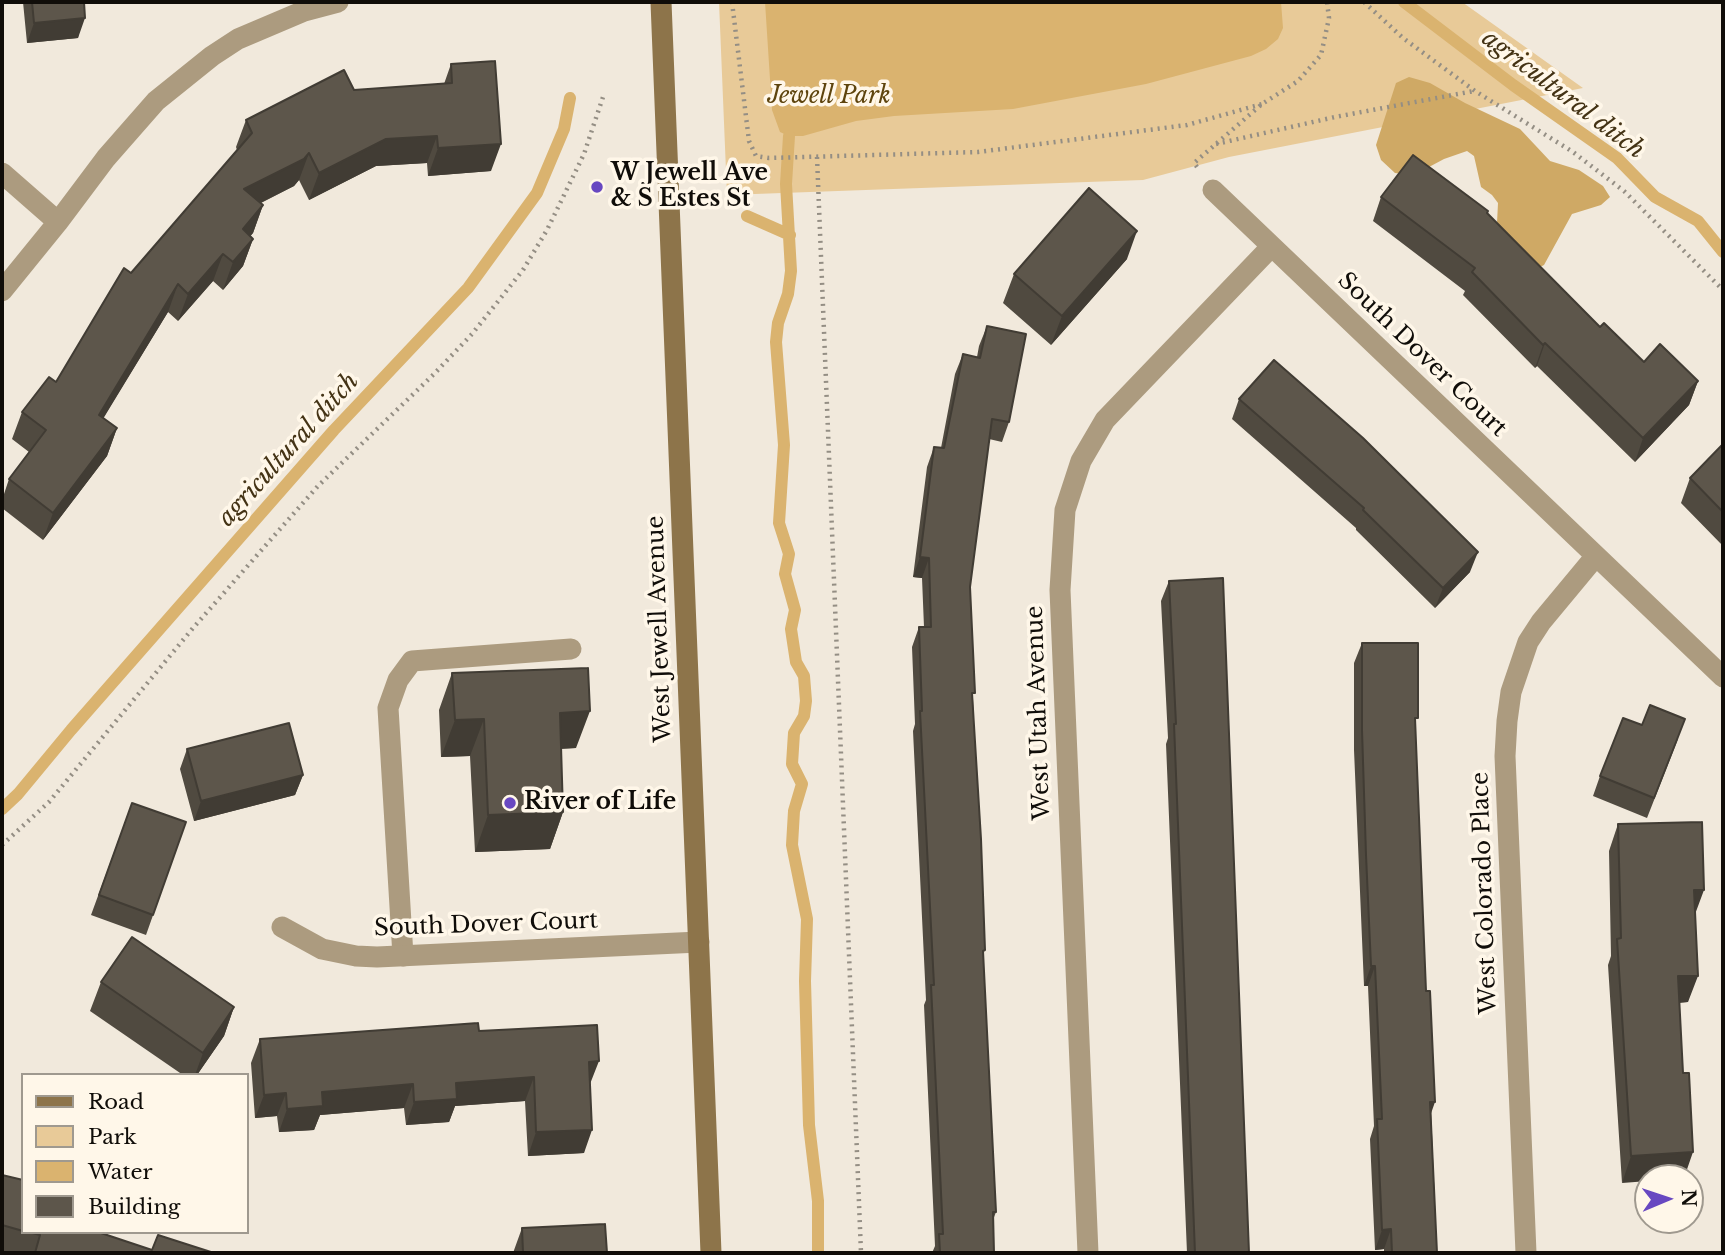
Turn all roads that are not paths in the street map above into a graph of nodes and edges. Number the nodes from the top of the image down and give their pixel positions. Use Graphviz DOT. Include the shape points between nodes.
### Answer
graph roads {
  1 [pos="338,2"];
  2 [pos="661,2"];
  3 [pos="2,173"];
  4 [pos="1213,190"];
  5 [pos="58,222"];
  6 [pos="1270,247"];
  7 [pos="2,291"];
  8 [pos="1595,557"];
  9 [pos="571,649"];
  10 [pos="1723,677"];
  11 [pos="282,927"];
  12 [pos="699,942"];
  13 [pos="404,956"];
  14 [pos="711,1253"];
  15 [pos="1088,1253"];
  16 [pos="1526,1253"];
  1 -- 5 [label="street" via="279,21 212,56 139,119"];
  2 -- 12 [label="main road, West Jewell Avenue"];
  3 -- 5 [label="street"];
  4 -- 6 [label="street, South Dover Court"];
  5 -- 7 [label="street"];
  6 -- 8 [label="street, South Dover Court"];
  6 -- 15 [label="street, West Utah Avenue" via="1105,420 1081,461 1065,510 1060,590"];
  8 -- 10 [label="street, South Dover Court"];
  8 -- 16 [label="street, West Colorado Place" via="1528,642 1511,692 1507,721"];
  9 -- 13 [label="street" via="412,661 398,680 388,708"];
  11 -- 13 [label="street, South Dover Court" via="339,953"];
  12 -- 13 [label="street, South Dover Court"];
  12 -- 14 [label="main road, West Jewell Avenue"];
}
